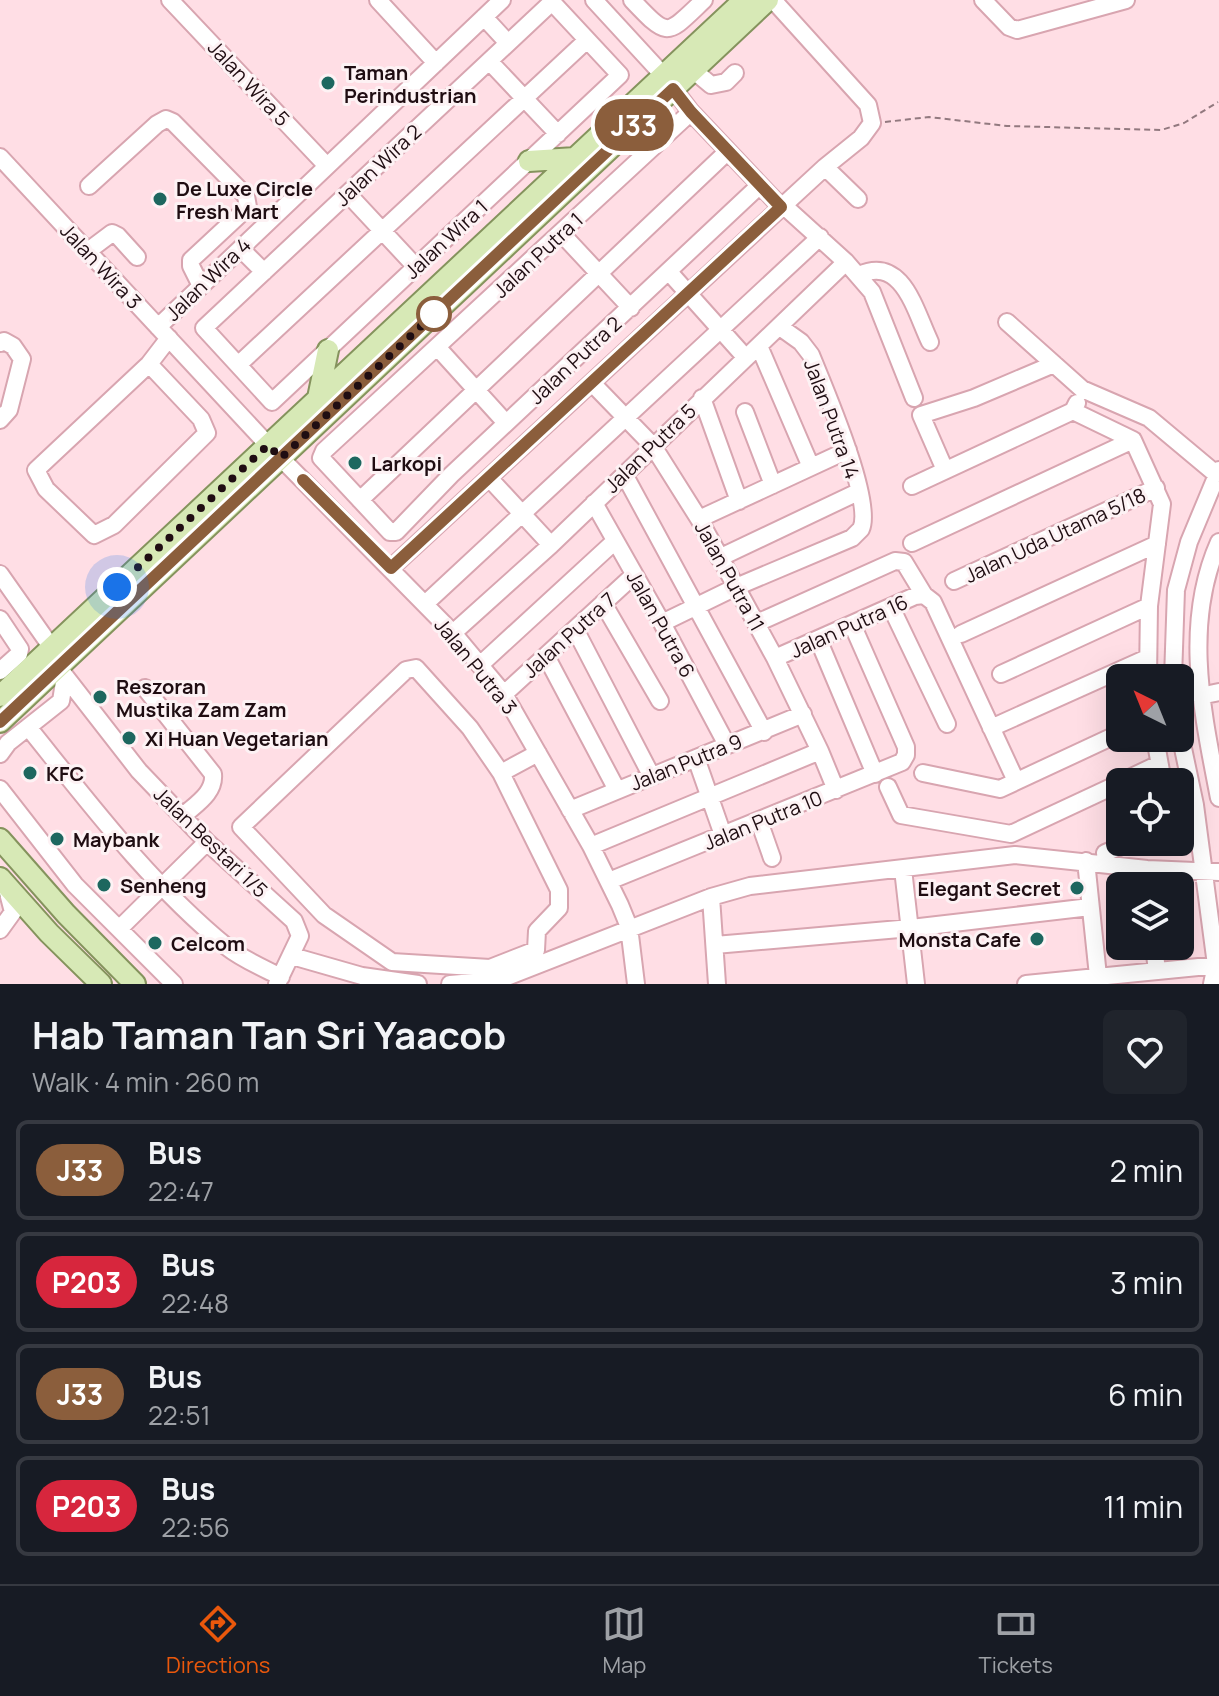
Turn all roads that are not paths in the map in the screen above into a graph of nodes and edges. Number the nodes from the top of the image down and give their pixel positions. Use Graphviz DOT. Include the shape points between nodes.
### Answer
graph roads {
  1 [pos="170,0"];
  2 [pos="378,0"];
  3 [pos="502,0"];
  4 [pos="594,0"];
  5 [pos="632,0"];
  6 [pos="704,0"];
  7 [pos="744,0"];
  8 [pos="771,0"];
  9 [pos="983,0"];
  10 [pos="1126,0"];
  11 [pos="484,17"];
  12 [pos="587,40"];
  13 [pos="508,43"];
  14 [pos="489,61"];
  15 [pos="436,63"];
  16 [pos="693,70"];
  17 [pos="735,73"];
  18 [pos="668,82"];
  19 [pos="525,99"];
  20 [pos="691,112"];
  21 [pos="558,134"];
  22 [pos="728,151"];
  23 [pos="0,157"];
  24 [pos="575,158"];
  25 [pos="529,161"];
  26 [pos="327,166"];
  27 [pos="825,167"];
  28 [pos="760,185"];
  29 [pos="89,186"];
  30 [pos="348,194"];
  31 [pos="858,199"];
  32 [pos="782,206"];
  33 [pos="382,231"];
  34 [pos="561,233"];
  35 [pos="820,237"];
  36 [pos="241,249"];
  37 [pos="88,251"];
  38 [pos="137,257"];
  39 [pos="846,262"];
  40 [pos="416,267"];
  41 [pos="264,272"];
  42 [pos="669,272"];
  43 [pos="599,273"];
  44 [pos="859,275"];
  45 [pos="201,286"];
  46 [pos="688,294"];
  47 [pos="631,308"];
  48 [pos="1007,322"];
  49 [pos="780,327"];
  50 [pos="721,331"];
  51 [pos="164,332"];
  52 [pos="930,342"];
  53 [pos="0,343"];
  54 [pos="759,346"];
  55 [pos="438,348"];
  56 [pos="328,350"];
  57 [pos="746,358"];
  58 [pos="149,364"];
  59 [pos="1054,364"];
  60 [pos="238,365"];
  61 [pos="367,376"];
  62 [pos="592,383"];
  63 [pos="475,388"];
  64 [pos="1082,389"];
  65 [pos="318,398"];
  66 [pos="384,398"];
  67 [pos="702,398"];
  68 [pos="914,398"];
  69 [pos="1073,411"];
  70 [pos="745,412"];
  71 [pos="627,417"];
  72 [pos="0,420"];
  73 [pos="506,423"];
  74 [pos="1133,440"];
  75 [pos="653,446"];
  76 [pos="848,450"];
  77 [pos="274,451"];
  78 [pos="811,467"];
  79 [pos="945,470"];
  80 [pos="1218,472"];
  81 [pos="624,474"];
  82 [pos="451,475"];
  83 [pos="489,478"];
  84 [pos="773,485"];
  85 [pos="912,486"];
  86 [pos="1156,488"];
  87 [pos="858,492"];
  88 [pos="468,497"];
  89 [pos="360,500"];
  90 [pos="739,501"];
  91 [pos="594,503"];
  92 [pos="523,513"];
  93 [pos="699,519"];
  94 [pos="615,541"];
  95 [pos="1219,542"];
  96 [pos="912,543"];
  97 [pos="1157,544"];
  98 [pos="551,545"];
  99 [pos="719,558"];
  100 [pos="391,568"];
  101 [pos="0,574"];
  102 [pos="634,575"];
  103 [pos="954,581"];
  104 [pos="736,587"];
  105 [pos="924,595"];
  106 [pos="603,603"];
  107 [pos="425,604"];
  108 [pos="696,605"];
  109 [pos="1149,606"];
  110 [pos="891,607"];
  111 [pos="0,619"];
  112 [pos="662,623"];
  113 [pos="757,623"];
  114 [pos="852,624"];
  115 [pos="575,629"];
  116 [pos="453,633"];
  117 [pos="961,634"];
  118 [pos="818,639"];
  119 [pos="546,656"];
  120 [pos="775,658"];
  121 [pos="1147,658"];
  122 [pos="58,663"];
  123 [pos="1147,664"];
  124 [pos="1173,664"];
  125 [pos="480,665"];
  126 [pos="0,671"];
  127 [pos="1001,674"];
  128 [pos="145,688"];
  129 [pos="1219,692"];
  130 [pos="504,694"];
  131 [pos="0,696"];
  132 [pos="1200,696"];
  133 [pos="61,701"];
  134 [pos="660,701"];
  135 [pos="88,705"];
  136 [pos="803,714"];
  137 [pos="0,722"];
  138 [pos="947,724"];
  139 [pos="28,727"];
  140 [pos="991,728"];
  141 [pos="764,732"];
  142 [pos="1106,739"];
  143 [pos="1214,743"];
  144 [pos="727,745"];
  145 [pos="820,751"];
  146 [pos="1157,752"];
  147 [pos="1184,752"];
  148 [pos="538,753"];
  149 [pos="0,754"];
  150 [pos="696,758"];
  151 [pos="1159,764"];
  152 [pos="1151,768"];
  153 [pos="1160,768"];
  154 [pos="501,773"];
  155 [pos="923,773"];
  156 [pos="875,774"];
  157 [pos="651,775"];
  158 [pos="1016,781"];
  159 [pos="888,787"];
  160 [pos="0,789"];
  161 [pos="1106,789"];
  162 [pos="617,790"];
  163 [pos="836,790"];
  164 [pos="710,795"];
  165 [pos="1219,798"];
  166 [pos="570,810"];
  167 [pos="183,816"];
  168 [pos="759,821"];
  169 [pos="723,835"];
  170 [pos="0,839"];
  171 [pos="207,842"];
  172 [pos="591,846"];
  173 [pos="772,858"];
  174 [pos="1086,861"];
  175 [pos="903,869"];
  176 [pos="1126,872"];
  177 [pos="1212,872"];
  178 [pos="609,881"];
  179 [pos="3,882"];
  180 [pos="162,886"];
  181 [pos="711,897"];
  182 [pos="1090,907"];
  183 [pos="629,927"];
  184 [pos="911,928"];
  185 [pos="119,929"];
  186 [pos="0,930"];
  187 [pos="715,945"];
  188 [pos="292,956"];
  189 [pos="1156,960"];
  190 [pos="1218,966"];
  191 [pos="1157,971"];
  192 [pos="1098,976"];
  193 [pos="279,981"];
  194 [pos="101,984"];
  195 [pos="135,984"];
  196 [pos="174,984"];
  197 [pos="418,984"];
  198 [pos="451,984"];
  199 [pos="636,984"];
  200 [pos="717,984"];
  201 [pos="916,984"];
  202 [pos="1026,984"];
  203 [pos="1212,984"];
  1 -- 26 [label="street, Jalan Wira 5"];
  2 -- 15 [label="street"];
  3 -- 11 [label="street, Jalan Wira 4"];
  4 -- 18 [label="street"];
  5 -- 6 [label="street" via="658,28 668,30"];
  7 -- 18 [label="main road"];
  8 -- 16 [label="main road"];
  8 -- 27 [label="street" via="868,105 872,123"];
  9 -- 10 [label="street" via="1017,30"];
  11 -- 13 [label="street"];
  11 -- 15 [label="street, Jalan Wira 4"];
  12 -- 13 [label="street, Jalan Wira 2" via="552,2"];
  12 -- 19 [label="street"];
  12 -- 21 [label="street, Jalan Wira 1" via="620,75"];
  13 -- 14 [label="street, Jalan Wira 2"];
  14 -- 19 [label="street"];
  14 -- 30 [label="street, Jalan Wira 2"];
  15 -- 26 [label="street, Jalan Wira 4"];
  16 -- 17 [label="street" via="711,85 726,82"];
  16 -- 18 [label="main road"];
  18 -- 20 [label="street"];
  18 -- 24 [label="main road"];
  18 -- 61 [label="main road"];
  19 -- 21 [label="street"];
  19 -- 33 [label="street"];
  20 -- 22 [label="street"];
  20 -- 34 [label="street, Jalan Putra 1"];
  21 -- 25 [label="street, Jalan Wira 1"];
  22 -- 28 [label="street"];
  22 -- 43 [label="street"];
  23 -- 37 [label="street, Jalan Wira 3"];
  24 -- 25 [label="main road"];
  24 -- 65 [label="main road"];
  25 -- 40 [label="street, Jalan Wira 1"];
  26 -- 36 [label="street, Jalan Wira 4"];
  27 -- 31 [label="street"];
  27 -- 32 [label="street"];
  28 -- 32 [label="street"];
  28 -- 42 [label="street, Jalan Putra 2"];
  29 -- 45 [label="street" via="157,124 173,122 246,196 248,207 191,260"];
  30 -- 33 [label="street"];
  30 -- 41 [label="street, Jalan Wira 2"];
  32 -- 35 [label="street"];
  32 -- 46 [label="street"];
  33 -- 40 [label="street"];
  33 -- 60 [label="street"];
  34 -- 43 [label="street"];
  34 -- 55 [label="street, Jalan Putra 1"];
  35 -- 39 [label="street"];
  35 -- 50 [label="street"];
  36 -- 41 [label="street"];
  36 -- 45 [label="street, Jalan Wira 4"];
  37 -- 38 [label="street" via="112,233"];
  37 -- 51 [label="street, Jalan Wira 3"];
  39 -- 44 [label="street"];
  39 -- 49 [label="street, Jalan Putra 5"];
  40 -- 56 [label="street, Jalan Wira 1"];
  41 -- 60 [label="street, Jalan Wira 2" via="204,328"];
  42 -- 46 [label="street"];
  42 -- 47 [label="street, Jalan Putra 2"];
  43 -- 47 [label="street"];
  43 -- 63 [label="street"];
  44 -- 52 [label="street" via="886,270 901,282"];
  44 -- 68 [label="street" via="872,292"];
  45 -- 51 [label="street, Jalan Wira 4"];
  46 -- 50 [label="street"];
  46 -- 62 [label="street"];
  47 -- 73 [label="street, Jalan Putra 2"];
  48 -- 59 [label="street"];
  49 -- 54 [label="street, Jalan Putra 5"];
  49 -- 76 [label="street, Jalan Putra 14" via="811,355"];
  50 -- 57 [label="street"];
  50 -- 71 [label="street"];
  51 -- 58 [label="street, Jalan Wira 4"];
  51 -- 77 [label="street, Jalan Wira 3"];
  53 -- 72 [label="street" via="13,346 22,359 9,410"];
  54 -- 57 [label="street, Jalan Putra 5"];
  54 -- 78 [label="street"];
  55 -- 63 [label="street"];
  55 -- 66 [label="street, Jalan Putra 1"];
  56 -- 60 [label="street, Jalan Wira 1" via="272,402"];
  56 -- 65 [label="main road"];
  57 -- 67 [label="street, Jalan Putra 5"];
  58 -- 58 [label="street, Jalan Wira 4" via="36,470 46,489 94,535 114,525 207,433 201,419"];
  59 -- 64 [label="street"];
  59 -- 79 [label="street" via="921,415"];
  61 -- 66 [label="street"];
  61 -- 77 [label="main road"];
  62 -- 71 [label="street, Jalan Putra 11"];
  62 -- 83 [label="street"];
  63 -- 73 [label="street"];
  63 -- 89 [label="street"];
  64 -- 69 [label="street"];
  64 -- 80 [label="street" via="1149,418"];
  65 -- 77 [label="main road"];
  66 -- 89 [label="street, Jalan Putra 1" via="321,458"];
  67 -- 75 [label="street, Jalan Putra 5"];
  67 -- 90 [label="street"];
  69 -- 74 [label="street"];
  69 -- 79 [label="street"];
  70 -- 84 [label="street"];
  71 -- 75 [label="street, Jalan Putra 11"];
  71 -- 92 [label="street"];
  73 -- 82 [label="street, Jalan Putra 2"];
  74 -- 86 [label="street"];
  74 -- 96 [label="street"];
  75 -- 81 [label="street, Jalan Putra 5"];
  75 -- 93 [label="street, Jalan Putra 11"];
  76 -- 78 [label="street"];
  76 -- 87 [label="street, Jalan Putra 14"];
  77 -- 100 [label="street, Jalan Putra 3"];
  77 -- 122 [label="main road"];
  78 -- 84 [label="street"];
  79 -- 85 [label="street"];
  80 -- 124 [label="street" via="1176,590"];
  81 -- 91 [label="street, Jalan Putra 5"];
  81 -- 108 [label="street"];
  82 -- 88 [label="street"];
  82 -- 89 [label="street, Jalan Putra 2" via="396,532"];
  83 -- 88 [label="street"];
  83 -- 92 [label="street"];
  84 -- 90 [label="street"];
  86 -- 97 [label="street" via="1162,504"];
  86 -- 103 [label="street, Jalan Uda Utama 5/18"];
  87 -- 99 [label="street"];
  87 -- 104 [label="street, Jalan Putra 14" via="863,517 852,538"];
  88 -- 100 [label="street"];
  90 -- 93 [label="street"];
  91 -- 94 [label="street, Jalan Putra 6"];
  91 -- 98 [label="street, Jalan Putra 5"];
  92 -- 98 [label="street"];
  92 -- 107 [label="street"];
  93 -- 99 [label="street, Jalan Putra 11"];
  94 -- 102 [label="street, Jalan Putra 6"];
  94 -- 125 [label="street"];
  95 -- 132 [label="street" via="1197,636"];
  97 -- 109 [label="street"];
  97 -- 117 [label="street"];
  98 -- 116 [label="street, Jalan Putra 5"];
  99 -- 104 [label="street, Jalan Putra 11"];
  100 -- 107 [label="street, Jalan Putra 3"];
  101 -- 122 [label="street, Jalan Bestari 1/5"];
  102 -- 106 [label="street, Jalan Putra 7"];
  102 -- 112 [label="street, Jalan Putra 6"];
  104 -- 108 [label="street, Jalan Putra 14"];
  104 -- 113 [label="street, Jalan Putra 11"];
  105 -- 110 [label="street, Jalan Putra 16"];
  105 -- 113 [label="street" via="898,560"];
  105 -- 140 [label="street" via="933,602"];
  106 -- 115 [label="street, Jalan Putra 7"];
  106 -- 134 [label="street"];
  107 -- 116 [label="street, Jalan Putra 3"];
  108 -- 112 [label="street, Jalan Putra 14"];
  108 -- 141 [label="street"];
  109 -- 121 [label="street"];
  109 -- 127 [label="street"];
  110 -- 114 [label="street, Jalan Putra 16"];
  110 -- 138 [label="street"];
  111 -- 126 [label="street" via="20,649"];
  112 -- 144 [label="street, Jalan Putra 6"];
  113 -- 120 [label="street, Jalan Putra 11"];
  114 -- 118 [label="street, Jalan Putra 16"];
  114 -- 156 [label="street, Jalan Putra 10" via="906,747 902,762"];
  115 -- 119 [label="street, Jalan Putra 7"];
  115 -- 157 [label="street"];
  116 -- 125 [label="street, Jalan Putra 3"];
  118 -- 120 [label="street, Jalan Putra 16"];
  118 -- 156 [label="street"];
  119 -- 130 [label="street, Jalan Putra 7"];
  119 -- 162 [label="street"];
  120 -- 136 [label="street, Jalan Putra 11"];
  121 -- 123 [label="street"];
  121 -- 140 [label="street"];
  122 -- 131 [label="main road"];
  122 -- 133 [label="street"];
  122 -- 135 [label="street, Jalan Bestari 1/5"];
  122 -- 137 [label="main road"];
  125 -- 130 [label="street, Jalan Putra 3"];
  128 -- 167 [label="street" via="213,774 210,791"];
  129 -- 132 [label="street"];
  130 -- 148 [label="street, Jalan Putra 3"];
  132 -- 143 [label="street"];
  133 -- 135 [label="street"];
  133 -- 139 [label="street"];
  135 -- 167 [label="street, Jalan Bestari 1/5" via="139,771"];
  136 -- 141 [label="street, Jalan Putra 9"];
  136 -- 145 [label="street, Jalan Putra 11"];
  139 -- 149 [label="street"];
  139 -- 180 [label="street"];
  140 -- 158 [label="street"];
  141 -- 144 [label="street, Jalan Putra 9"];
  142 -- 158 [label="street"];
  143 -- 165 [label="street"];
  144 -- 150 [label="street, Jalan Putra 9"];
  145 -- 163 [label="street, Jalan Putra 11"];
  145 -- 164 [label="street"];
  146 -- 151 [label="street"];
  147 -- 177 [label="street"];
  148 -- 154 [label="street"];
  148 -- 166 [label="street, Jalan Putra 3"];
  150 -- 157 [label="street, Jalan Putra 9"];
  150 -- 164 [label="street"];
  151 -- 152 [label="street"];
  151 -- 153 [label="street"];
  154 -- 154 [label="street" via="559,890 559,908 537,931 536,950 490,968 392,962 324,915 241,827 406,670 416,668 423,675"];
  155 -- 158 [label="street" via="1000,789"];
  156 -- 163 [label="street, Jalan Putra 10"];
  157 -- 162 [label="street, Jalan Putra 9"];
  159 -- 161 [label="street" via="901,815 1011,834"];
  160 -- 185 [label="street" via="75,885"];
  162 -- 166 [label="street, Jalan Putra 9"];
  163 -- 168 [label="street, Jalan Putra 10"];
  164 -- 169 [label="street"];
  164 -- 172 [label="street"];
  166 -- 172 [label="street, Jalan Putra 3"];
  167 -- 171 [label="street, Jalan Bestari 1/5"];
  168 -- 169 [label="street, Jalan Putra 10"];
  168 -- 173 [label="street"];
  169 -- 178 [label="street, Jalan Putra 10"];
  170 -- 195 [label="main road"];
  171 -- 180 [label="street"];
  171 -- 188 [label="street, Jalan Bestari 1/5" via="294,921 300,936"];
  172 -- 178 [label="street, Jalan Putra 3"];
  174 -- 175 [label="street" via="1015,855"];
  174 -- 176 [label="street"];
  174 -- 182 [label="street"];
  175 -- 181 [label="street" via="750,886"];
  175 -- 184 [label="street"];
  177 -- 190 [label="street"];
  178 -- 183 [label="street, Jalan Putra 3"];
  179 -- 186 [label="street" via="13,912"];
  179 -- 194 [label="main road"];
  180 -- 185 [label="street"];
  180 -- 193 [label="street" via="230,949"];
  181 -- 183 [label="street"];
  181 -- 187 [label="street"];
  182 -- 184 [label="street"];
  182 -- 192 [label="street"];
  183 -- 198 [label="street" via="499,980"];
  183 -- 199 [label="street, Jalan Putra 3"];
  184 -- 187 [label="street"];
  184 -- 201 [label="street"];
  185 -- 196 [label="street"];
  187 -- 200 [label="street"];
  188 -- 193 [label="street, Jalan Bestari 1/5"];
  188 -- 197 [label="street" via="362,976"];
  189 -- 191 [label="street"];
  190 -- 191 [label="street"];
  190 -- 203 [label="street"];
  191 -- 192 [label="street"];
  192 -- 202 [label="street"];
}
